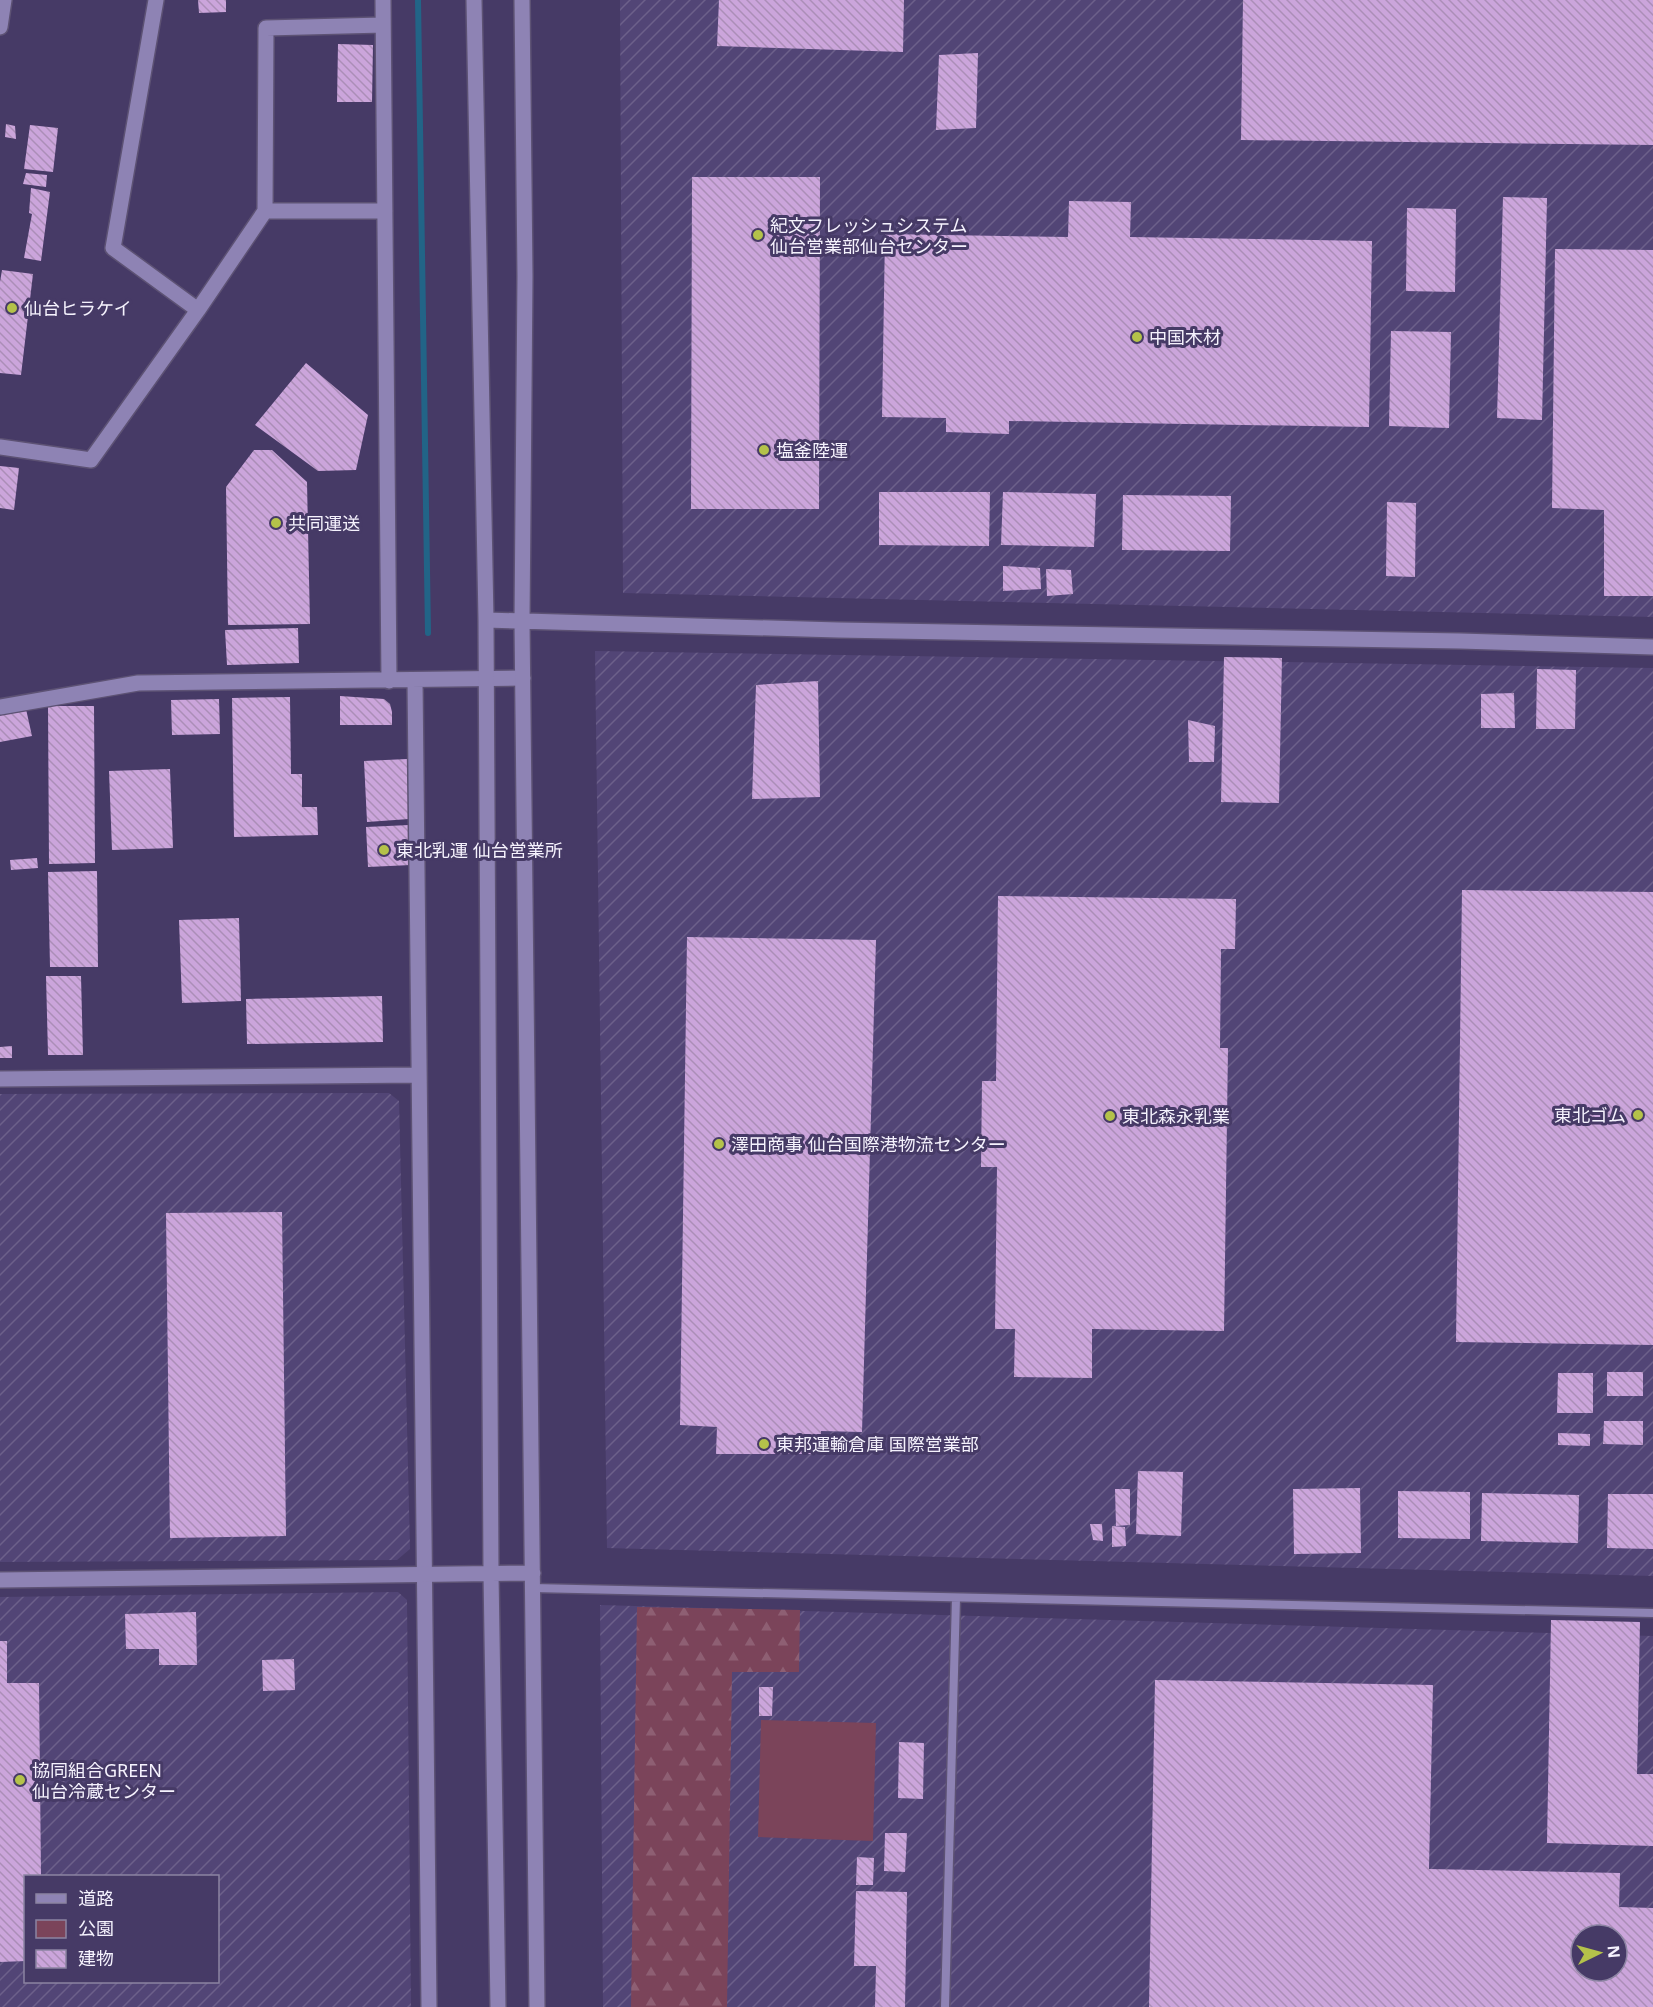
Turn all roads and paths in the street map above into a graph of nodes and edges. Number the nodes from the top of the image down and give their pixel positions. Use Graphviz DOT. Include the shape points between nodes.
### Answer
graph roads {
  1 [pos="4,0"];
  2 [pos="156,0"];
  3 [pos="382,0"];
  4 [pos="474,0"];
  5 [pos="522,0"];
  6 [pos="383,25"];
  7 [pos="0,27"];
  8 [pos="265,211"];
  9 [pos="385,211"];
  10 [pos="198,310"];
  11 [pos="0,447"];
  12 [pos="486,620"];
  13 [pos="522,621"];
  14 [pos="1653,647"];
  15 [pos="485,678"];
  16 [pos="523,678"];
  17 [pos="415,680"];
  18 [pos="389,681"];
  19 [pos="0,707"];
  20 [pos="419,1075"];
  21 [pos="0,1079"];
  22 [pos="491,1574"];
  23 [pos="425,1575"];
  24 [pos="0,1580"];
  25 [pos="533,1581"];
  26 [pos="956,1598"];
  27 [pos="1653,1613"];
  28 [pos="429,2007"];
  29 [pos="498,2007"];
  30 [pos="537,2007"];
  31 [pos="945,2007"];
  1 -- 7 [label="street"];
  2 -- 10 [label="street" via="113,248"];
  3 -- 6 [label="street"];
  4 -- 12 [label="street"];
  5 -- 13 [label="street"];
  6 -- 8 [label="street" via="266,28"];
  6 -- 9 [label="street"];
  8 -- 9 [label="street"];
  8 -- 10 [label="street"];
  9 -- 18 [label="street"];
  10 -- 11 [label="street" via="91,460"];
  12 -- 13 [label="street"];
  12 -- 15 [label="street"];
  13 -- 14 [label="street"];
  13 -- 16 [label="street"];
  15 -- 16 [label="street"];
  15 -- 17 [label="street"];
  15 -- 22 [label="street"];
  16 -- 25 [label="street"];
  17 -- 18 [label="street"];
  17 -- 20 [label="street"];
  18 -- 19 [label="street" via="138,683"];
  20 -- 21 [label="street"];
  20 -- 23 [label="street"];
  22 -- 23 [label="street"];
  22 -- 25 [label="street"];
  22 -- 29 [label="street"];
  23 -- 24 [label="street"];
  23 -- 28 [label="street"];
  25 -- 26 [label="lane"];
  25 -- 30 [label="street"];
  26 -- 27 [label="lane"];
  26 -- 31 [label="lane"];
}
